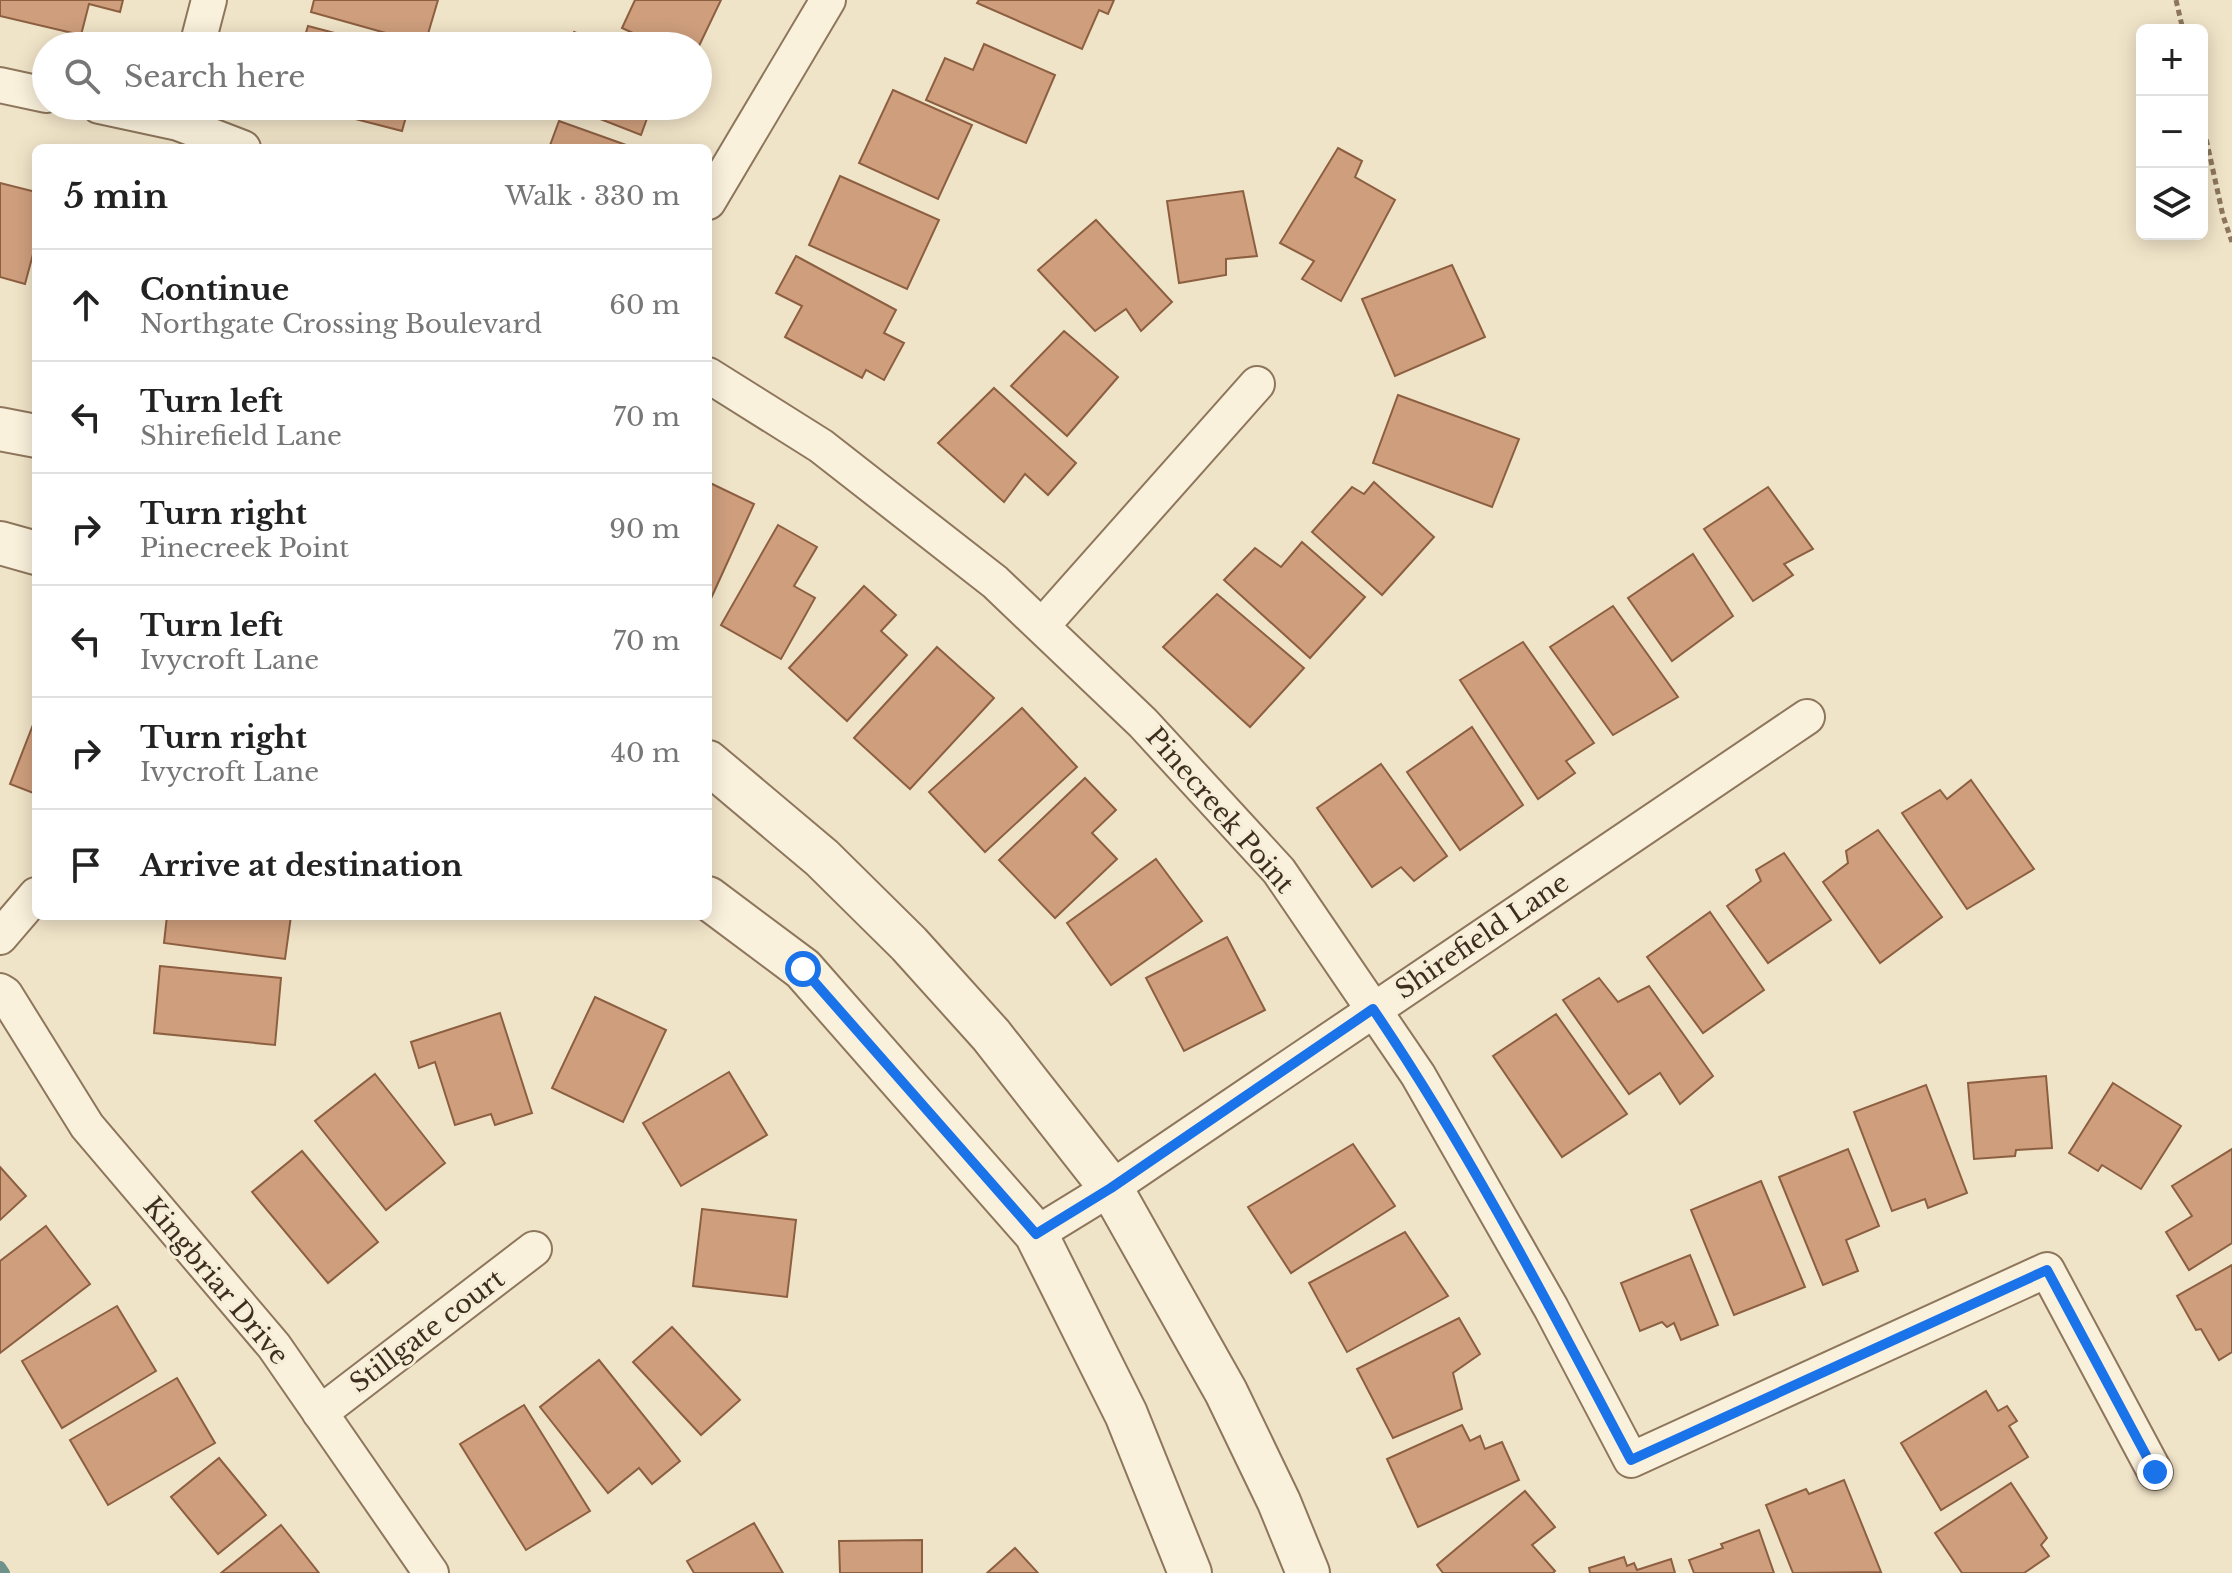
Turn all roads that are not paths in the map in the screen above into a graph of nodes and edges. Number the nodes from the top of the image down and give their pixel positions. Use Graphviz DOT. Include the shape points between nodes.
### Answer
graph roads {
  1 [pos="209,0"];
  2 [pos="828,0"];
  3 [pos="201,32"];
  4 [pos="0,85"];
  5 [pos="32,92"];
  6 [pos="191,120"];
  7 [pos="236,144"];
  8 [pos="712,195"];
  9 [pos="712,378"];
  10 [pos="1257,384"];
  11 [pos="0,429"];
  12 [pos="32,435"];
  13 [pos="0,543"];
  14 [pos="32,552"];
  15 [pos="1042,626"];
  16 [pos="1807,717"];
  17 [pos="712,765"];
  18 [pos="32,900"];
  19 [pos="712,901"];
  20 [pos="0,937"];
  21 [pos="0,991"];
  22 [pos="1373,1009"];
  23 [pos="1111,1188"];
  24 [pos="1036,1234"];
  25 [pos="534,1249"];
  26 [pos="320,1413"];
  27 [pos="2155,1472"];
  28 [pos="431,1573"];
  29 [pos="1190,1573"];
  30 [pos="1308,1573"];
  1 -- 3 [label="street"];
  2 -- 8 [label="street"];
  4 -- 5 [label="street"];
  6 -- 7 [label="street"];
  9 -- 15 [label="street, Pinecreek Point" via="821,446 995,582"];
  10 -- 15 [label="street"];
  11 -- 12 [label="street"];
  13 -- 14 [label="street"];
  15 -- 22 [label="street, Pinecreek Point" via="1143,723 1279,871"];
  16 -- 22 [label="street, Shirefield Lane"];
  17 -- 23 [label="street" via="822,858 909,944 991,1035"];
  18 -- 20 [label="street"];
  19 -- 24 [label="street" via="803,969"];
  21 -- 26 [label="street, Kingbriar Drive" via="87,1126 274,1346"];
  22 -- 23 [label="street, Shirefield Lane"];
  22 -- 27 [label="street, Pinecreek Point" via="1482,1186 1631,1460 2047,1270"];
  23 -- 24 [label="street, Shirefield Lane"];
  23 -- 30 [label="street" via="1226,1392"];
  24 -- 29 [label="street" via="1126,1414"];
  25 -- 26 [label="street, Stillgate court"];
  26 -- 28 [label="street, Kingbriar Drive"];
}
